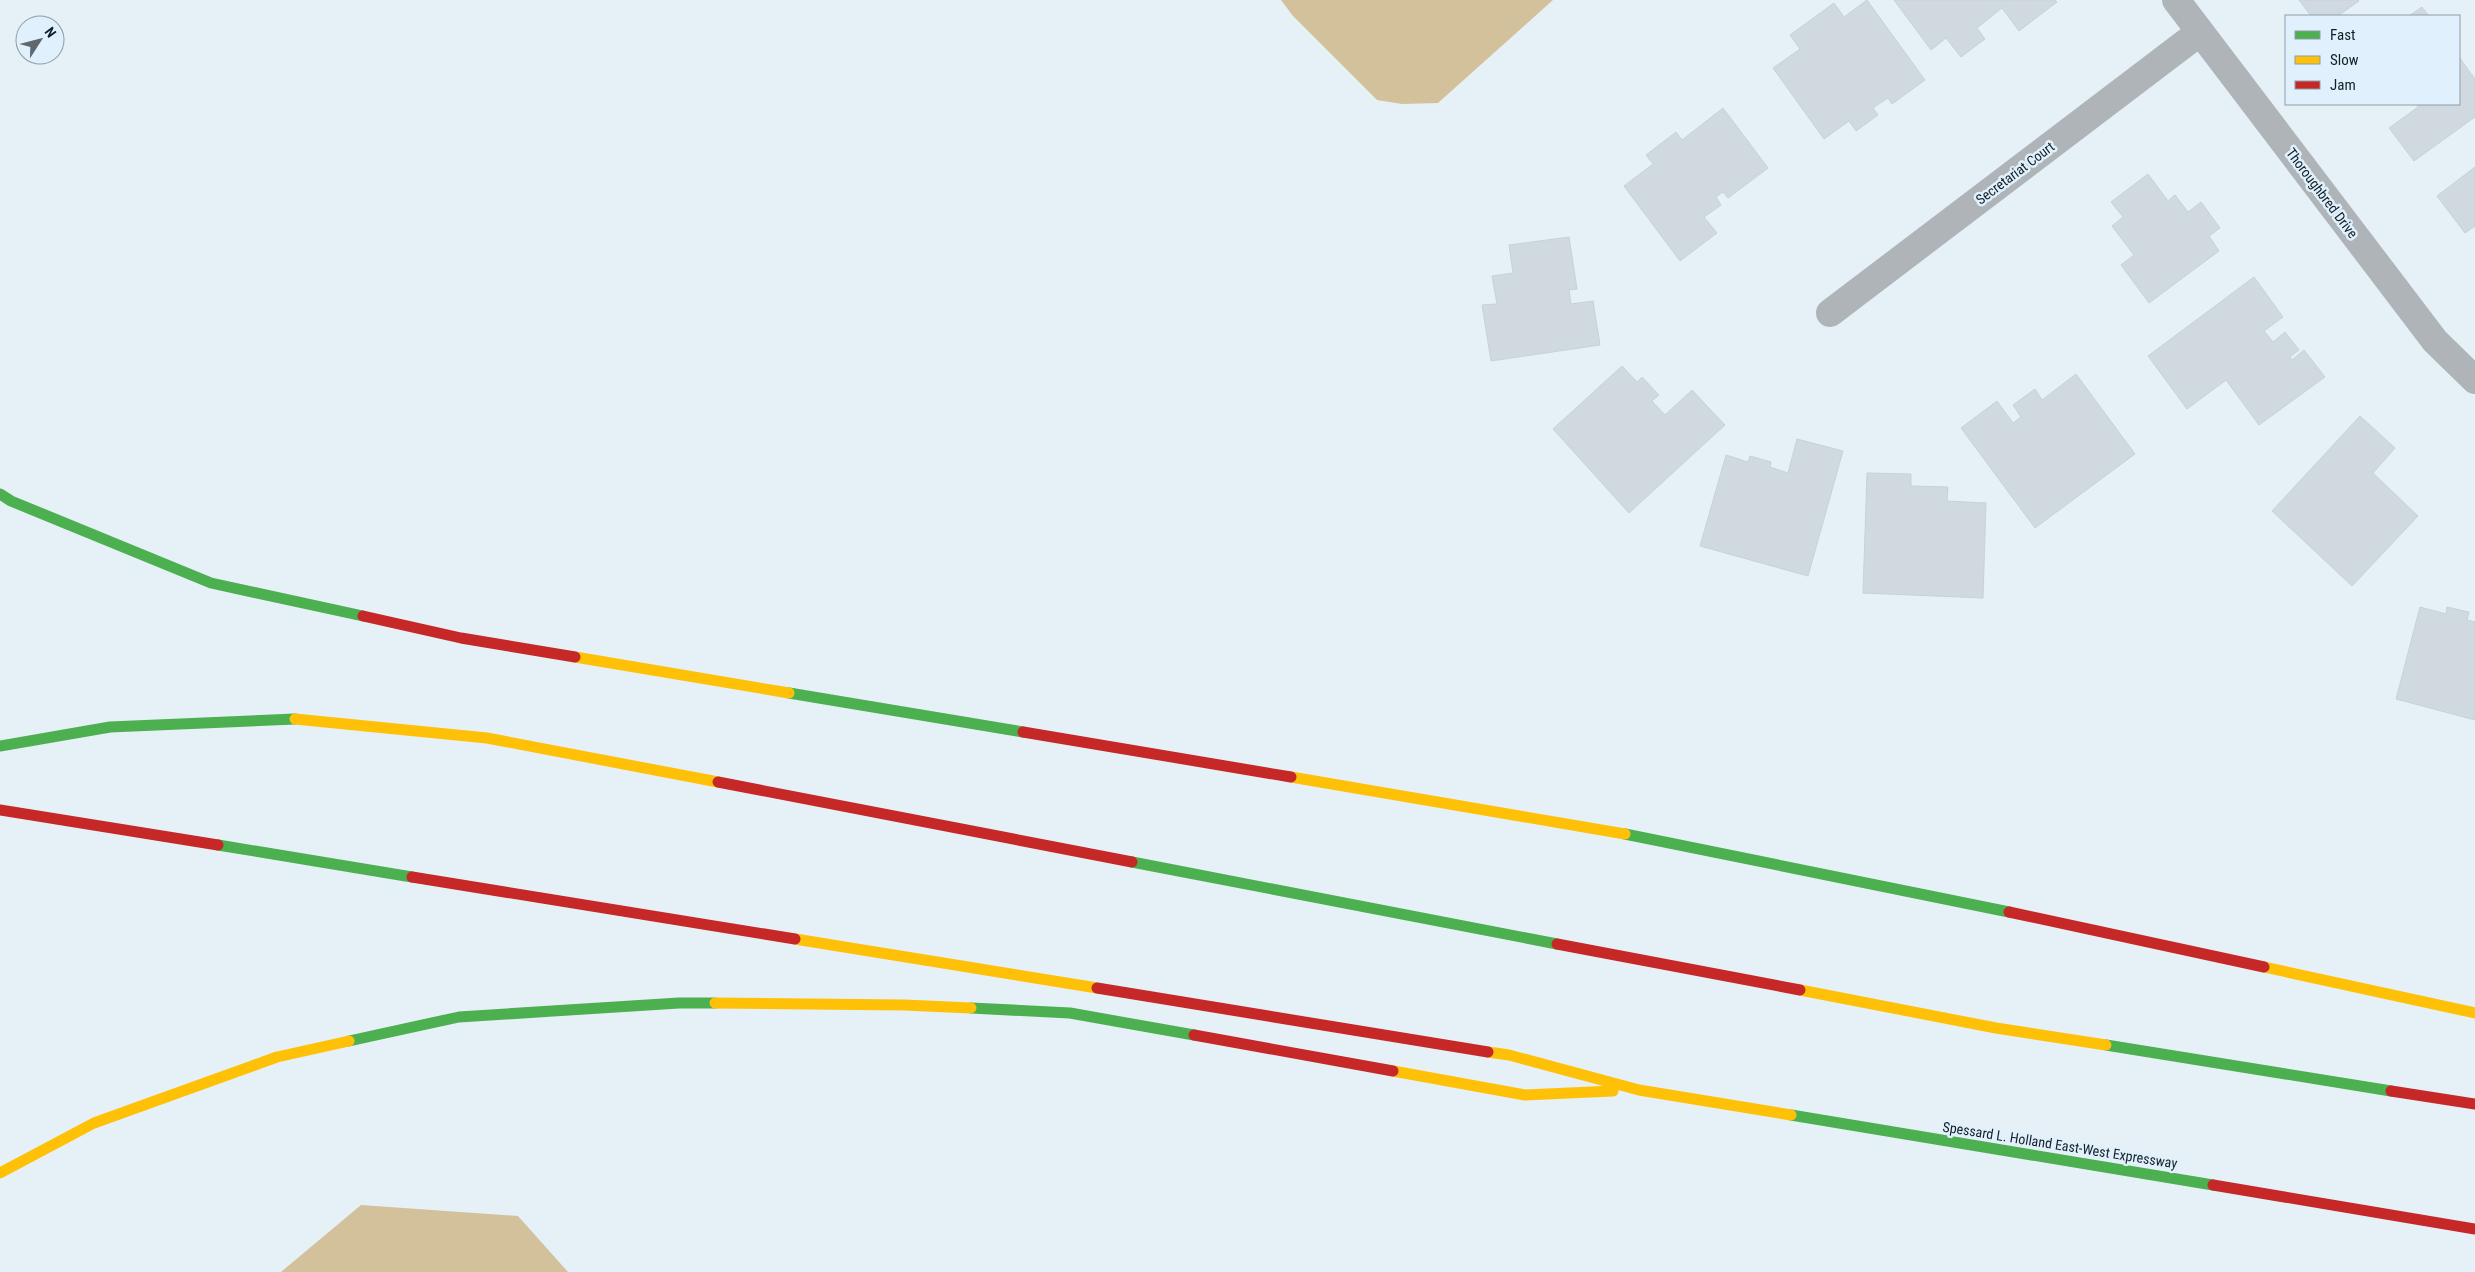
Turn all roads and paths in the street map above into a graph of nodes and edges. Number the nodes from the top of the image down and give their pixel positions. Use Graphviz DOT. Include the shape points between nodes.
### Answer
graph roads {
  1 [pos="2176,0"];
  2 [pos="2200,32"];
  3 [pos="1830,313"];
  4 [pos="2475,380"];
  5 [pos="0,494"];
  6 [pos="0,746"];
  7 [pos="0,810"];
  8 [pos="2475,1013"];
  9 [pos="1639,1090"];
  10 [pos="2475,1104"];
  11 [pos="0,1173"];
  12 [pos="2475,1229"];
  1 -- 2 [label="street, Thoroughbred Drive"];
  2 -- 3 [label="street, Secretariat Court"];
  2 -- 4 [label="street, Thoroughbred Drive" via="2435,341"];
  5 -- 8 [label="highway" via="210,583 461,638 1617,832 2073,925"];
  6 -- 10 [label="highway" via="110,727 294,719 487,738 1996,1028"];
  7 -- 9 [label="highway" via="1509,1055"];
  9 -- 11 [label="highway" via="1525,1095 1070,1013 904,1005 679,1003 459,1018 277,1057 94,1123"];
  9 -- 12 [label="highway, Spessard L. Holland East-West Expressway"];
}
